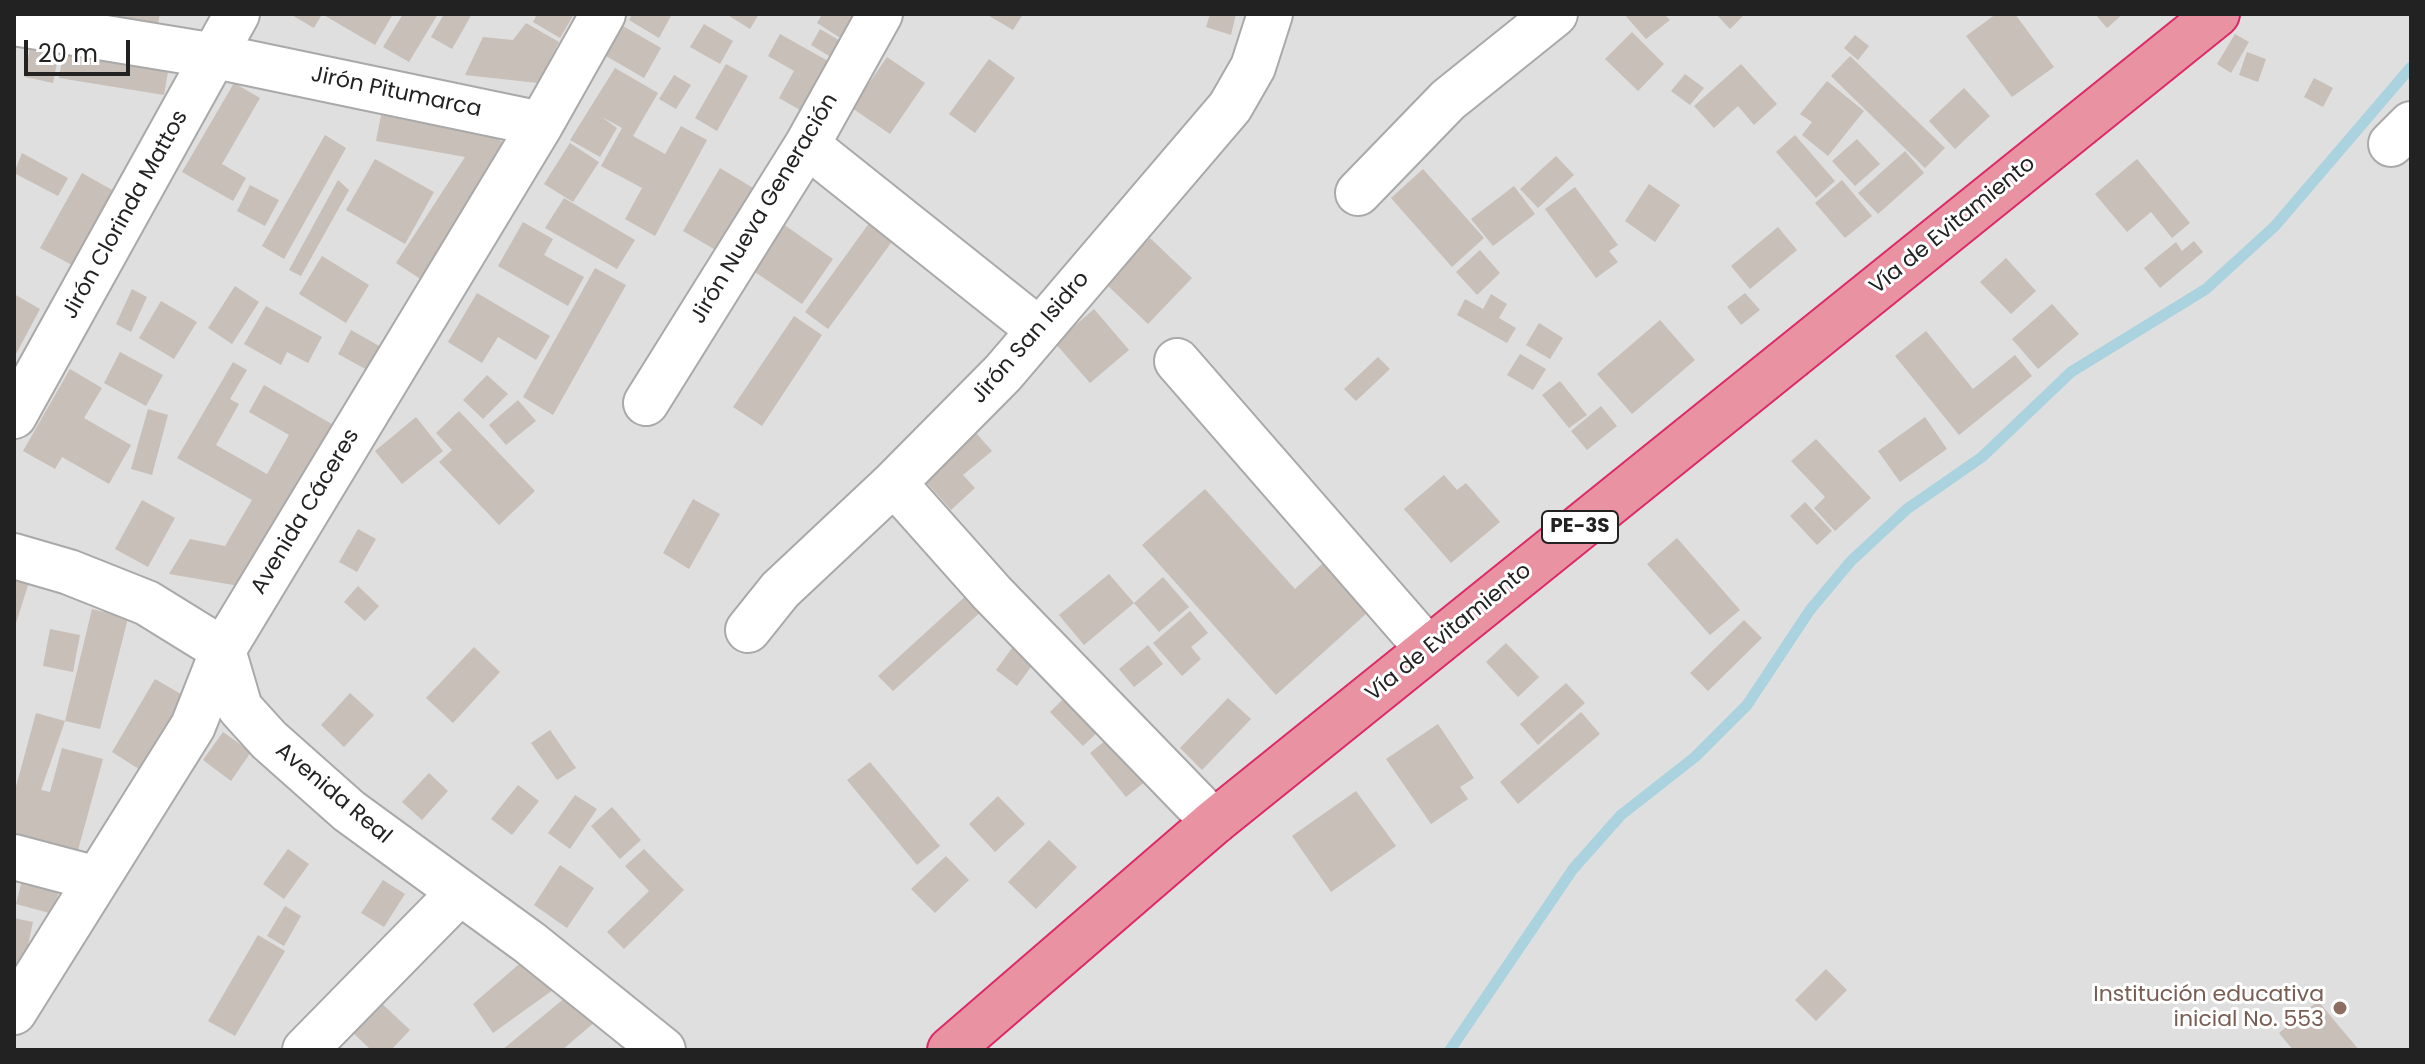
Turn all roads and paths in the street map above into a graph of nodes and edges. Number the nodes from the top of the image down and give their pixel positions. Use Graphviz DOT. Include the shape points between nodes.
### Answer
graph roads {
  1 [pos="237,14"];
  2 [pos="603,14"];
  3 [pos="880,14"];
  4 [pos="1270,14"];
  5 [pos="1555,14"];
  6 [pos="2217,14"];
  7 [pos="14,23"];
  8 [pos="215,56"];
  9 [pos="541,124"];
  10 [pos="807,145"];
  11 [pos="1358,193"];
  12 [pos="1039,330"];
  13 [pos="1177,361"];
  14 [pos="646,403"];
  15 [pos="14,416"];
  16 [pos="894,483"];
  17 [pos="14,556"];
  18 [pos="748,630"];
  19 [pos="1428,649"];
  20 [pos="223,650"];
  21 [pos="1214,822"];
  22 [pos="14,857"];
  23 [pos="97,879"];
  24 [pos="460,892"];
  25 [pos="14,1012"];
  26 [pos="305,1050"];
  27 [pos="663,1050"];
  28 [pos="950,1050"];
  1 -- 8 [label="street, Jirón Clorinda Mattos"];
  2 -- 9 [label="street, Avenida Cáceres"];
  3 -- 10 [label="street, Jirón Nueva Generación"];
  4 -- 12 [label="street, Jirón San Isidro" via="1253,67 1230,107"];
  5 -- 11 [label="street" via="1448,100"];
  6 -- 19 [label="highway, Vía de Evitamiento / PE-3S"];
  7 -- 8 [label="street, Jirón Pitumarca"];
  8 -- 9 [label="street, Jirón Pitumarca"];
  8 -- 15 [label="street, Jirón Clorinda Mattos"];
  9 -- 20 [label="street, Avenida Cáceres"];
  10 -- 12 [label="street"];
  10 -- 14 [label="street, Jirón Nueva Generación"];
  12 -- 16 [label="street, Jirón San Isidro"];
  13 -- 19 [label="street"];
  16 -- 18 [label="street, Jirón San Isidro" via="780,590"];
  16 -- 21 [label="street" via="992,593"];
  17 -- 20 [label="street" via="147,603"];
  19 -- 21 [label="highway, Vía de Evitamiento / PE-3S"];
  20 -- 23 [label="street, Avenida Cáceres" via="193,726"];
  20 -- 24 [label="street, Avenida Real" via="240,708 269,740 349,811"];
  21 -- 28 [label="highway, Vía de Evitamiento / PE-3S"];
  22 -- 23 [label="street"];
  23 -- 25 [label="street, Avenida Cáceres"];
  24 -- 26 [label="street"];
  24 -- 27 [label="street, Avenida Real"];
}
